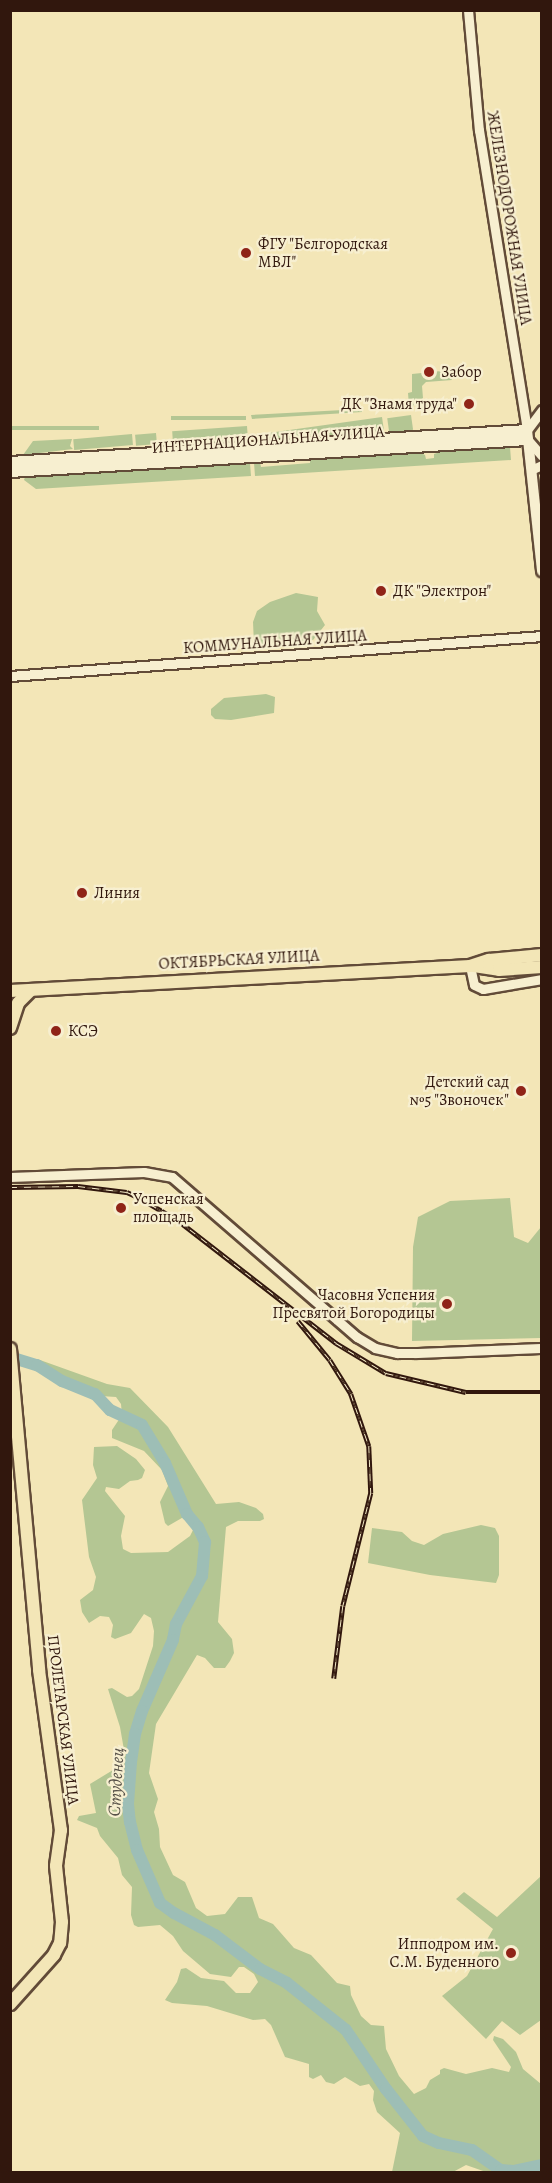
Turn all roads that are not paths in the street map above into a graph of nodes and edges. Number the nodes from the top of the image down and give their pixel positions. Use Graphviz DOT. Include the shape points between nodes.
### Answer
graph roads {
  1 [pos="468,10"];
  2 [pos="521,404"];
  3 [pos="542,409"];
  4 [pos="527,435"];
  5 [pos="542,456"];
  6 [pos="10,462"];
  7 [pos="537,467"];
  8 [pos="10,472"];
  9 [pos="542,571"];
  10 [pos="542,636"];
  11 [pos="10,676"];
  12 [pos="542,956"];
  13 [pos="508,964"];
  14 [pos="470,966"];
  15 [pos="542,967"];
  16 [pos="542,979"];
  17 [pos="31,990"];
  18 [pos="10,991"];
  19 [pos="10,1028"];
  20 [pos="10,1177"];
  21 [pos="542,1348"];
  22 [pos="10,1349"];
  23 [pos="14,1421"];
  24 [pos="10,2004"];
  1 -- 2 [label="street, ЖЕЛЕЗНОДОРОЖНАЯ УЛИЦА" via="479,130"];
  2 -- 3 [label="street"];
  2 -- 4 [label="street, ЖЕЛЕЗНОДОРОЖНАЯ УЛИЦА"];
  3 -- 4 [label="street"];
  4 -- 5 [label="street"];
  4 -- 6 [label="main road, ИНТЕРНАЦИОНАЛЬНАЯ УЛИЦА"];
  4 -- 7 [label="main road, ЖЕЛЕЗНОДОРОЖНАЯ УЛИЦА"];
  4 -- 8 [label="main road, ИНТЕРНАЦИОНАЛЬНАЯ УЛИЦА"];
  7 -- 9 [label="main road, ЖЕЛЕЗНОДОРОЖНАЯ УЛИЦА"];
  10 -- 11 [label="street, КОММУНАЛЬНАЯ УЛИЦА"];
  12 -- 13 [label="main road"];
  13 -- 14 [label="main road, ОКТЯБРЬСКАЯ УЛИЦА"];
  13 -- 15 [label="main road"];
  14 -- 16 [label="street" via="474,984 485,990"];
  14 -- 17 [label="main road, ОКТЯБРЬСКАЯ УЛИЦА"];
  17 -- 18 [label="main road, ОКТЯБРЬСКАЯ УЛИЦА"];
  17 -- 19 [label="main road" via="18,1003"];
  20 -- 21 [label="street" via="147,1172 172,1177 357,1337 375,1348 416,1353"];
  22 -- 23 [label="main road, ПРОЛЕТАРСКАЯ УЛИЦА"];
  23 -- 24 [label="main road, ПРОЛЕТАРСКАЯ УЛИЦА" via="39,1670 61,1830 56,1866 62,1922 60,1943 54,1955"];
}
